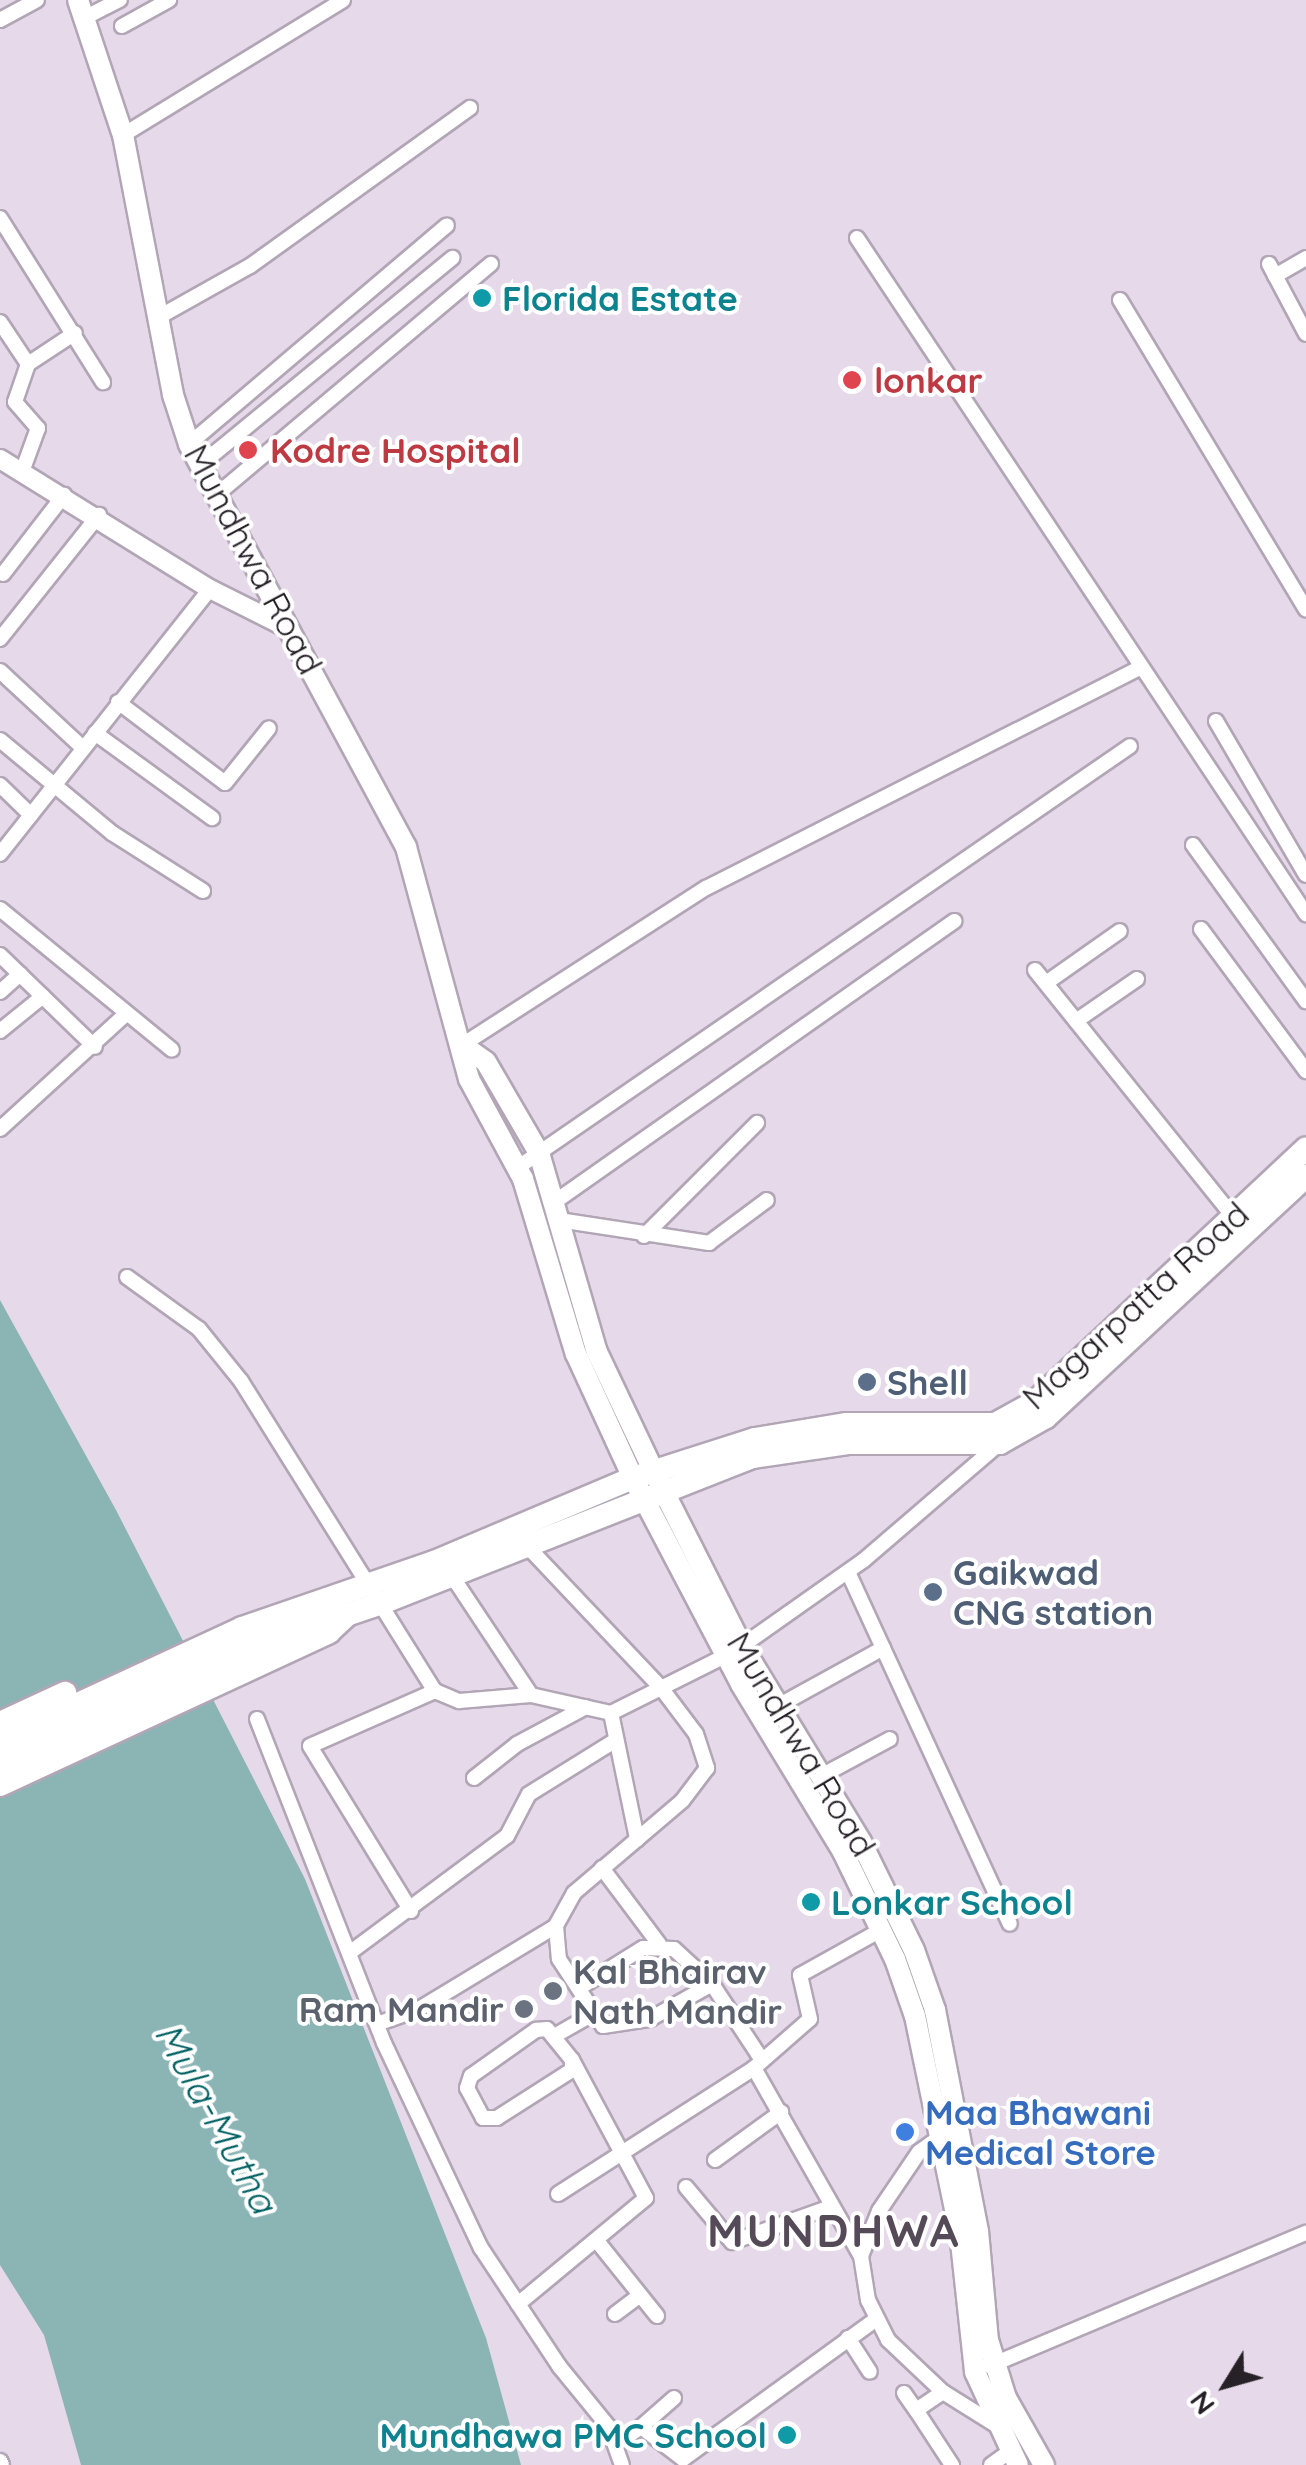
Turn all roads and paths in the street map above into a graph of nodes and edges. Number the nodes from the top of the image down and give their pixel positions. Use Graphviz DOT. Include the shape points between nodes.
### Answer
graph roads {
  1 [pos="37,0"];
  2 [pos="120,0"];
  3 [pos="169,0"];
  4 [pos="343,0"];
  5 [pos="82,8"];
  6 [pos="0,20"];
  7 [pos="122,26"];
  8 [pos="470,108"];
  9 [pos="122,135"];
  10 [pos="0,218"];
  11 [pos="447,225"];
  12 [pos="857,238"];
  13 [pos="452,258"];
  14 [pos="1306,258"];
  15 [pos="491,264"];
  16 [pos="1120,300"];
  17 [pos="159,318"];
  18 [pos="0,322"];
  19 [pos="75,333"];
  20 [pos="1306,334"];
  21 [pos="28,364"];
  22 [pos="104,382"];
  23 [pos="189,444"];
  24 [pos="0,459"];
  25 [pos="200,466"];
  26 [pos="22,472"];
  27 [pos="64,495"];
  28 [pos="214,497"];
  29 [pos="99,515"];
  30 [pos="2,574"];
  31 [pos="210,589"];
  32 [pos="1306,609"];
  33 [pos="290,630"];
  34 [pos="0,638"];
  35 [pos="1139,668"];
  36 [pos="0,671"];
  37 [pos="118,702"];
  38 [pos="1216,720"];
  39 [pos="270,728"];
  40 [pos="95,732"];
  41 [pos="0,740"];
  42 [pos="1130,746"];
  43 [pos="83,748"];
  44 [pos="0,785"];
  45 [pos="53,787"];
  46 [pos="31,815"];
  47 [pos="212,818"];
  48 [pos="1193,845"];
  49 [pos="0,854"];
  50 [pos="1306,876"];
  51 [pos="202,891"];
  52 [pos="0,909"];
  53 [pos="1306,914"];
  54 [pos="954,921"];
  55 [pos="1201,929"];
  56 [pos="1120,931"];
  57 [pos="0,954"];
  58 [pos="1035,970"];
  59 [pos="20,974"];
  60 [pos="1137,979"];
  61 [pos="1046,983"];
  62 [pos="0,992"];
  63 [pos="42,996"];
  64 [pos="1306,1001"];
  65 [pos="125,1015"];
  66 [pos="1076,1021"];
  67 [pos="0,1031"];
  68 [pos="462,1044"];
  69 [pos="95,1047"];
  70 [pos="172,1050"];
  71 [pos="1306,1071"];
  72 [pos="758,1123"];
  73 [pos="0,1130"];
  74 [pos="1306,1148"];
  75 [pos="540,1153"];
  76 [pos="517,1168"];
  77 [pos="1306,1176"];
  78 [pos="766,1200"];
  79 [pos="557,1211"];
  80 [pos="1233,1216"];
  81 [pos="644,1236"];
  82 [pos="127,1277"];
  83 [pos="1000,1442"];
  84 [pos="648,1484"];
  85 [pos="527,1546"];
  86 [pos="848,1572"];
  87 [pos="452,1576"];
  88 [pos="377,1593"];
  89 [pos="246,1639"];
  90 [pos="883,1648"];
  91 [pos="734,1651"];
  92 [pos="662,1690"];
  93 [pos="436,1691"];
  94 [pos="531,1695"];
  95 [pos="778,1706"];
  96 [pos="586,1707"];
  97 [pos="611,1712"];
  98 [pos="257,1719"];
  99 [pos="0,1723"];
  100 [pos="890,1739"];
  101 [pos="0,1740"];
  102 [pos="616,1740"];
  103 [pos="0,1763"];
  104 [pos="821,1776"];
  105 [pos="474,1778"];
  106 [pos="0,1785"];
  107 [pos="637,1838"];
  108 [pos="602,1868"];
  109 [pos="411,1912"];
  110 [pos="1010,1924"];
  111 [pos="556,1926"];
  112 [pos="883,1929"];
  113 [pos="659,1944"];
  114 [pos="352,1951"];
  115 [pos="712,1984"];
  116 [pos="579,1988"];
  117 [pos="591,2015"];
  118 [pos="377,2024"];
  119 [pos="556,2036"];
  120 [pos="572,2060"];
  121 [pos="758,2064"];
  122 [pos="781,2112"];
  123 [pos="948,2133"];
  124 [pos="626,2154"];
  125 [pos="715,2160"];
  126 [pos="686,2188"];
  127 [pos="558,2194"];
  128 [pos="830,2207"];
  129 [pos="1306,2233"];
  130 [pos="598,2241"];
  131 [pos="861,2256"];
  132 [pos="640,2295"];
  133 [pos="518,2304"];
  134 [pos="614,2314"];
  135 [pos="658,2316"];
  136 [pos="875,2320"];
  137 [pos="848,2338"];
  138 [pos="985,2368"];
  139 [pos="870,2372"];
  140 [pos="943,2392"];
  141 [pos="904,2393"];
  142 [pos="674,2398"];
  143 [pos="916,2410"];
  144 [pos="641,2427"];
  145 [pos="999,2427"];
  146 [pos="616,2444"];
  147 [pos="1014,2459"];
  148 [pos="622,2465"];
  149 [pos="952,2465"];
  150 [pos="991,2465"];
  151 [pos="1044,2465"];
  1 -- 6 [label="street"];
  2 -- 5 [label="street"];
  3 -- 7 [label="street"];
  4 -- 9 [label="street"];
  5 -- 9 [label="main road, Mundhwa Road"];
  8 -- 17 [label="street" via="250,266"];
  9 -- 17 [label="main road, Mundhwa Road"];
  10 -- 19 [label="street"];
  11 -- 23 [label="street"];
  12 -- 35 [label="street"];
  13 -- 25 [label="street"];
  14 -- 20 [label="street" via="1272,270"];
  15 -- 28 [label="street"];
  16 -- 32 [label="street"];
  17 -- 23 [label="main road, Mundhwa Road"];
  18 -- 21 [label="street"];
  19 -- 21 [label="street"];
  19 -- 22 [label="street"];
  21 -- 26 [label="street" via="15,402 36,422 38,434"];
  23 -- 25 [label="main road, Mundhwa Road"];
  24 -- 26 [label="street"];
  25 -- 28 [label="main road, Mundhwa Road"];
  26 -- 27 [label="street"];
  27 -- 29 [label="street"];
  27 -- 30 [label="street"];
  28 -- 33 [label="main road, Mundhwa Road"];
  29 -- 31 [label="street"];
  29 -- 34 [label="street"];
  31 -- 33 [label="street"];
  31 -- 37 [label="street"];
  33 -- 68 [label="main road, Mundhwa Road" via="406,846"];
  35 -- 53 [label="street"];
  35 -- 68 [label="street" via="706,888"];
  36 -- 43 [label="street"];
  37 -- 39 [label="street" via="225,782"];
  37 -- 40 [label="street"];
  38 -- 50 [label="street"];
  40 -- 43 [label="street"];
  40 -- 47 [label="street"];
  41 -- 45 [label="street"];
  42 -- 75 [label="street"];
  43 -- 45 [label="street"];
  44 -- 46 [label="street"];
  45 -- 46 [label="street"];
  45 -- 51 [label="street"];
  46 -- 49 [label="street"];
  48 -- 64 [label="street"];
  52 -- 65 [label="street"];
  54 -- 79 [label="street"];
  55 -- 71 [label="street"];
  56 -- 61 [label="street"];
  57 -- 59 [label="street"];
  58 -- 61 [label="street"];
  59 -- 62 [label="street"];
  59 -- 63 [label="street"];
  60 -- 66 [label="street"];
  61 -- 66 [label="street"];
  63 -- 67 [label="street"];
  63 -- 69 [label="street"];
  65 -- 69 [label="street"];
  65 -- 70 [label="street"];
  66 -- 80 [label="street"];
  68 -- 75 [label="main road, Mundhwa Road" via="486,1062"];
  68 -- 76 [label="main road, Mundhwa Road" via="469,1079"];
  69 -- 73 [label="street"];
  72 -- 81 [label="street"];
  74 -- 80 [label="highway, Magarpatta Road"];
  75 -- 76 [label="street"];
  75 -- 79 [label="main road, Mundhwa Road"];
  76 -- 84 [label="main road, Mundhwa Road" via="544,1235 576,1354"];
  77 -- 83 [label="highway, Magarpatta Road" via="1046,1418"];
  78 -- 81 [label="street" via="709,1243"];
  79 -- 81 [label="street"];
  79 -- 84 [label="main road, Mundhwa Road" via="597,1352"];
  80 -- 84 [label="highway, Magarpatta Road" via="1035,1402 995,1424 804,1429"];
  82 -- 88 [label="street" via="199,1329 220,1355"];
  83 -- 84 [label="highway, Magarpatta Road" via="807,1447"];
  83 -- 86 [label="street"];
  84 -- 85 [label="highway, Magarpatta Road"];
  84 -- 88 [label="highway, Magarpatta Road"];
  84 -- 91 [label="main road, Mundhwa Road"];
  85 -- 87 [label="highway, Magarpatta Road"];
  85 -- 92 [label="street"];
  86 -- 90 [label="street"];
  86 -- 91 [label="street"];
  87 -- 88 [label="highway, Magarpatta Road"];
  87 -- 94 [label="street"];
  88 -- 89 [label="highway" via="344,1617"];
  88 -- 89 [label="highway, Magarpatta Road" via="340,1592"];
  88 -- 93 [label="street"];
  89 -- 99 [label="highway"];
  89 -- 101 [label="highway"];
  89 -- 103 [label="highway"];
  89 -- 106 [label="highway"];
  90 -- 95 [label="street"];
  90 -- 110 [label="street"];
  91 -- 92 [label="street"];
  91 -- 95 [label="main road, Mundhwa Road"];
  91 -- 112 [label="main road, Mundhwa Road"];
  92 -- 97 [label="street"];
  92 -- 107 [label="street" via="696,1734 707,1768 682,1801"];
  93 -- 94 [label="street" via="459,1701"];
  93 -- 109 [label="street" via="310,1746"];
  94 -- 96 [label="street"];
  95 -- 104 [label="main road, Mundhwa Road"];
  96 -- 97 [label="street"];
  96 -- 105 [label="street" via="517,1744"];
  97 -- 102 [label="street"];
  98 -- 114 [label="street" via="312,1873"];
  100 -- 104 [label="street"];
  102 -- 107 [label="street"];
  102 -- 109 [label="street" via="530,1794 507,1836"];
  104 -- 123 [label="main road, Mundhwa Road" via="914,1950 936,2010"];
  107 -- 108 [label="street"];
  108 -- 111 [label="street" via="574,1892"];
  108 -- 113 [label="street"];
  109 -- 114 [label="street"];
  111 -- 116 [label="street" via="559,1959"];
  111 -- 118 [label="street" via="419,2009"];
  112 -- 121 [label="street" via="800,1975 810,2019"];
  112 -- 123 [label="main road, Mundhwa Road"];
  113 -- 115 [label="street" via="674,1949"];
  113 -- 116 [label="street"];
  114 -- 118 [label="street"];
  115 -- 117 [label="street" via="633,2023 603,2026"];
  115 -- 121 [label="street"];
  116 -- 117 [label="street"];
  117 -- 119 [label="street"];
  118 -- 133 [label="street" via="482,2248"];
  119 -- 120 [label="street"];
  119 -- 120 [label="street" via="536,2030 482,2065 467,2088 483,2118 497,2118 566,2075"];
  120 -- 124 [label="street"];
  121 -- 122 [label="street"];
  121 -- 124 [label="street"];
  122 -- 125 [label="street"];
  122 -- 128 [label="street"];
  123 -- 131 [label="street" via="900,2176"];
  123 -- 138 [label="main road, Mundhwa Road"];
  124 -- 127 [label="street"];
  124 -- 130 [label="street" via="646,2198"];
  126 -- 128 [label="street" via="732,2242"];
  128 -- 131 [label="street"];
  129 -- 138 [label="street"];
  130 -- 132 [label="street"];
  130 -- 133 [label="street"];
  131 -- 136 [label="street"];
  132 -- 134 [label="street"];
  132 -- 135 [label="street"];
  133 -- 146 [label="street"];
  136 -- 137 [label="street"];
  136 -- 140 [label="street"];
  137 -- 139 [label="street"];
  137 -- 144 [label="street" via="684,2459"];
  138 -- 145 [label="main road, Mundhwa Road"];
  138 -- 151 [label="main road, Mundhwa Road"];
  140 -- 143 [label="street"];
  140 -- 145 [label="street"];
  141 -- 143 [label="street"];
  142 -- 144 [label="street"];
  143 -- 149 [label="street"];
  144 -- 146 [label="street"];
  145 -- 147 [label="main road, Mundhwa Road"];
  146 -- 148 [label="street"];
  147 -- 150 [label="street"];
}
